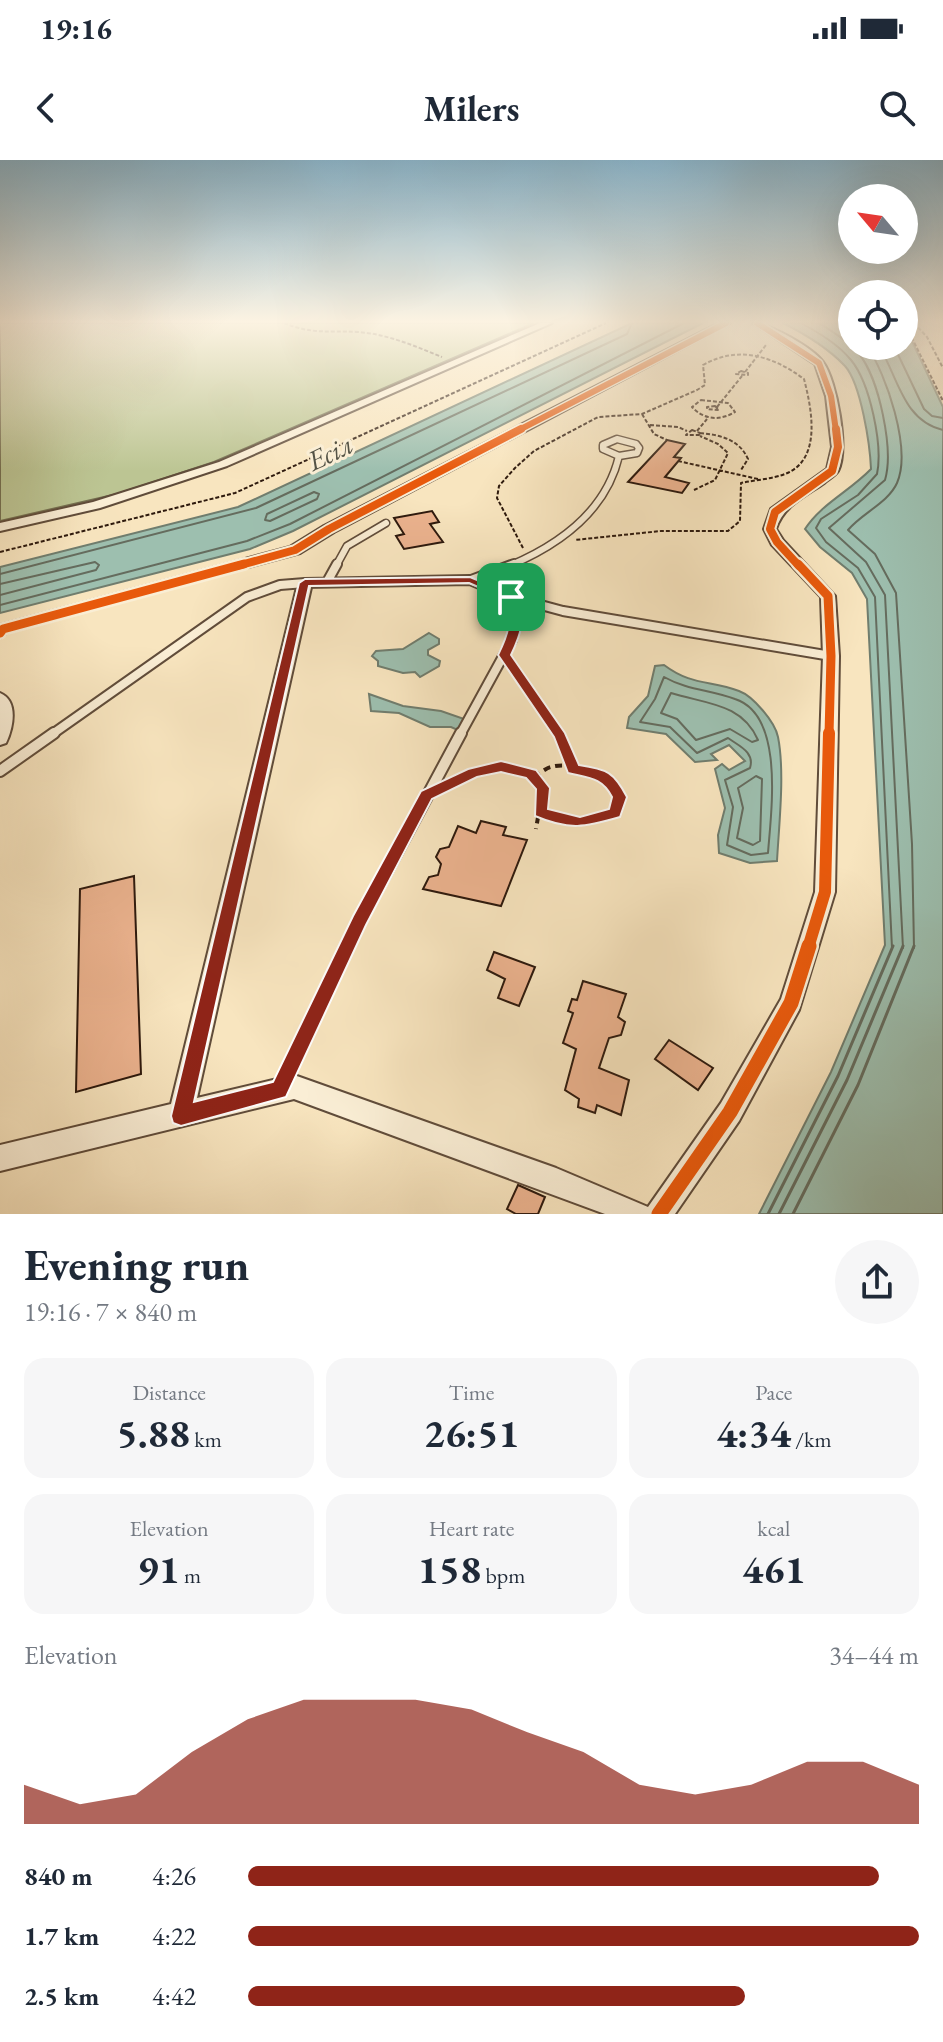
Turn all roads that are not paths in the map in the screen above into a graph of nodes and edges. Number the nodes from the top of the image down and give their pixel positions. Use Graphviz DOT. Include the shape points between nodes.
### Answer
graph roads {
  1 [pos="435,372"];
  2 [pos="631,372"];
  3 [pos="822,372"];
  4 [pos="619,456"];
  5 [pos="386,523"];
  6 [pos="0,527"];
  7 [pos="470,580"];
  8 [pos="327,582"];
  9 [pos="305,583"];
  10 [pos="511,597"];
  11 [pos="0,633"];
  12 [pos="831,656"];
  13 [pos="0,698"];
  14 [pos="0,739"];
  15 [pos="0,771"];
  16 [pos="279,1090"];
  17 [pos="181,1116"];
  18 [pos="0,1158"];
  19 [pos="638,1214"];
  20 [pos="659,1214"];
  1 -- 6 [label="street" via="223,464 109,502"];
  2 -- 11 [label="street" via="295,550"];
  3 -- 12 [label="street" via="838,447 832,471 775,512 770,529 828,596"];
  4 -- 4 [label="lane" via="630,456 639,448 627,440 603,445 609,454"];
  4 -- 7 [label="lane" via="610,484 562,541"];
  5 -- 8 [label="lane" via="347,546"];
  7 -- 8 [label="lane"];
  7 -- 10 [label="lane"];
  8 -- 9 [label="lane"];
  9 -- 15 [label="lane" via="247,597"];
  9 -- 17 [label="street"];
  10 -- 12 [label="lane" via="563,611"];
  10 -- 16 [label="lane" via="517,616 505,655 359,921"];
  12 -- 20 [label="street" via="825,892 791,1003 730,1112"];
  13 -- 14 [label="street" via="6,718"];
  16 -- 17 [label="street"];
  16 -- 19 [label="street" via="294,1087"];
  17 -- 18 [label="street"];
}
